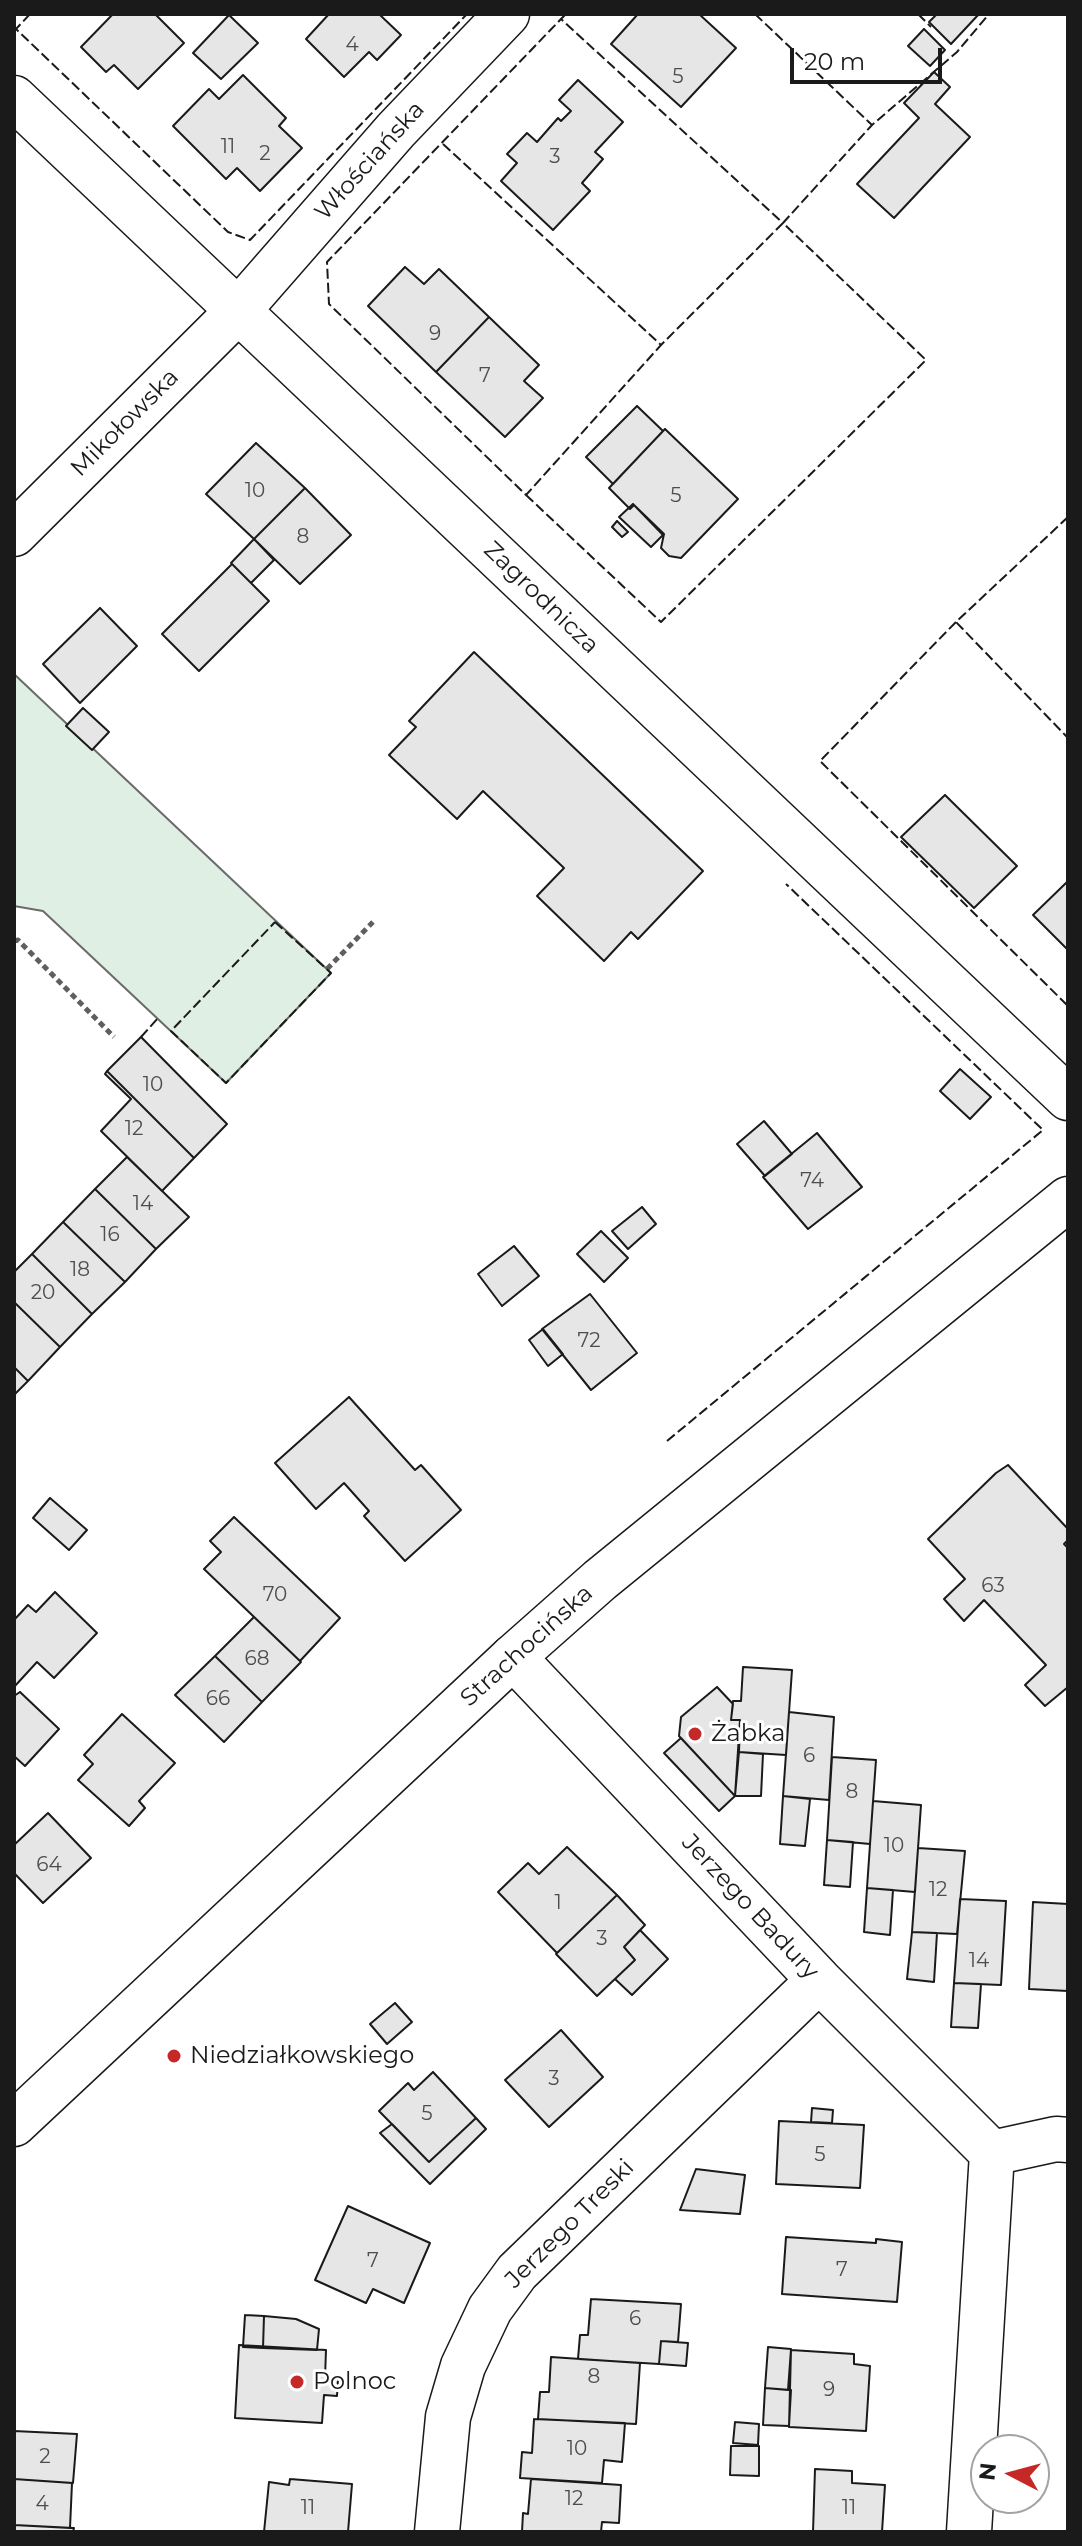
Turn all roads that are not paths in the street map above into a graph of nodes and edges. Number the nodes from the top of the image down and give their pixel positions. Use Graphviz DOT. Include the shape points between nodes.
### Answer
graph roads {
  1 [pos="507,14"];
  2 [pos="14,98"];
  3 [pos="237,312"];
  4 [pos="14,534"];
  5 [pos="1068,1098"];
  6 [pos="1068,1199"];
  7 [pos="513,1657"];
  8 [pos="819,1980"];
  9 [pos="14,2124"];
  10 [pos="1068,2140"];
  11 [pos="992,2153"];
  12 [pos="437,2532"];
  13 [pos="969,2532"];
  1 -- 3 [label="street, Włościańska" via="396,130"];
  2 -- 3 [label="street, Zagrodnicza"];
  3 -- 4 [label="street, Mikołowska"];
  3 -- 5 [label="street, Zagrodnicza"];
  6 -- 7 [label="street, Strachocińska" via="612,1570"];
  7 -- 8 [label="street, Jerzego Badury"];
  7 -- 9 [label="street, Strachocińska"];
  8 -- 11 [label="street, Jerzego Badury"];
  8 -- 12 [label="street, Jerzego Treski" via="517,2272 490,2309 463,2366 448,2417"];
  10 -- 11 [label="street"];
  11 -- 13 [label="street"];
}
